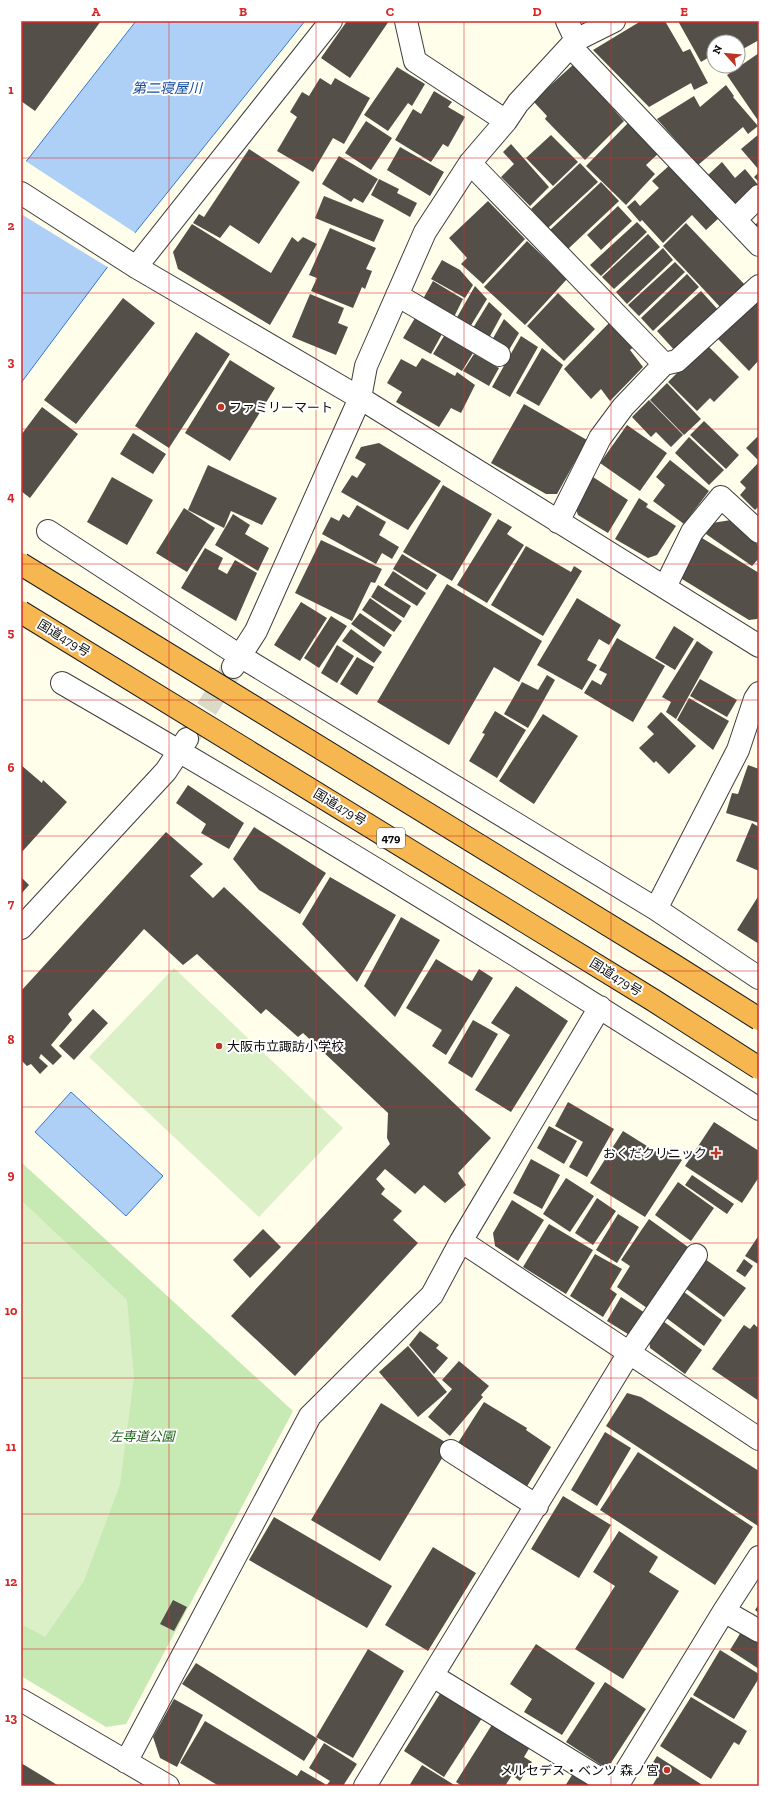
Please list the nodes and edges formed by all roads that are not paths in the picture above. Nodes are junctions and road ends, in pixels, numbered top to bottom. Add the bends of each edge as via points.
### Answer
1 (331, 21) edge
2 (406, 21) edge
3 (614, 21) edge
4 (571, 36) edge
5 (506, 121) junction
6 (470, 163) junction
7 (21, 193) edge
8 (759, 196) edge
9 (736, 219) junction
10 (759, 245) edge
11 (131, 263) junction
12 (759, 286) edge
13 (397, 295) junction
14 (499, 355) dead end
15 (664, 364) junction
16 (360, 398) junction
17 (558, 522) junction
18 (48, 531) dead end
19 (759, 532) edge
20 (21, 564) edge
21 (666, 587) junction
22 (21, 612) edge
23 (759, 646) edge
24 (237, 661) junction
25 (62, 683) dead end
26 (759, 693) edge
27 (184, 745) junction
28 (656, 909) junction
29 (21, 928) edge
30 (759, 978) edge
31 (600, 1007) junction
32 (759, 1019) edge
33 (759, 1068) edge
34 (759, 1109) edge
35 (461, 1241) junction
36 (696, 1255) dead end
37 (629, 1353) junction
38 (759, 1439) edge
39 (451, 1451) dead end
40 (537, 1506) junction
41 (759, 1557) edge
42 (724, 1611) junction
43 (759, 1631) edge
44 (433, 1676) junction
45 (21, 1700) edge
46 (126, 1762) junction
47 (168, 1786) edge
48 (365, 1786) edge
49 (612, 1786) edge
50 (617, 1786) edge

1 - 11 street
2 - 5 street via 415,60
3 - 4 street
4 - 5 street
4 - 9 street
5 - 6 street
6 - 13 street via 424,232
6 - 15 street
7 - 11 street
8 - 9 street
9 - 10 street
11 - 16 street
12 - 15 street via 677,361
13 - 14 street
13 - 16 street via 366,366
15 - 17 street via 623,407 600,438
16 - 17 street
16 - 24 street via 256,630
17 - 21 street
18 - 24 street
19 - 21 street via 721,496 692,532
20 - 32 highway, bridge
21 - 23 street
22 - 33 highway, 国道479号 / 479, bridge
24 - 28 street
25 - 27 street
26 - 28 street via 738,750
27 - 29 street via 166,771
27 - 31 street
28 - 30 street
31 - 34 street
31 - 35 street
35 - 37 street
35 - 46 street via 432,1296 310,1416
36 - 37 street
37 - 38 street
37 - 40 street
39 - 40 street
40 - 44 street
41 - 42 street
42 - 43 street
42 - 50 street
44 - 48 street
44 - 49 street
45 - 46 street
46 - 47 street

